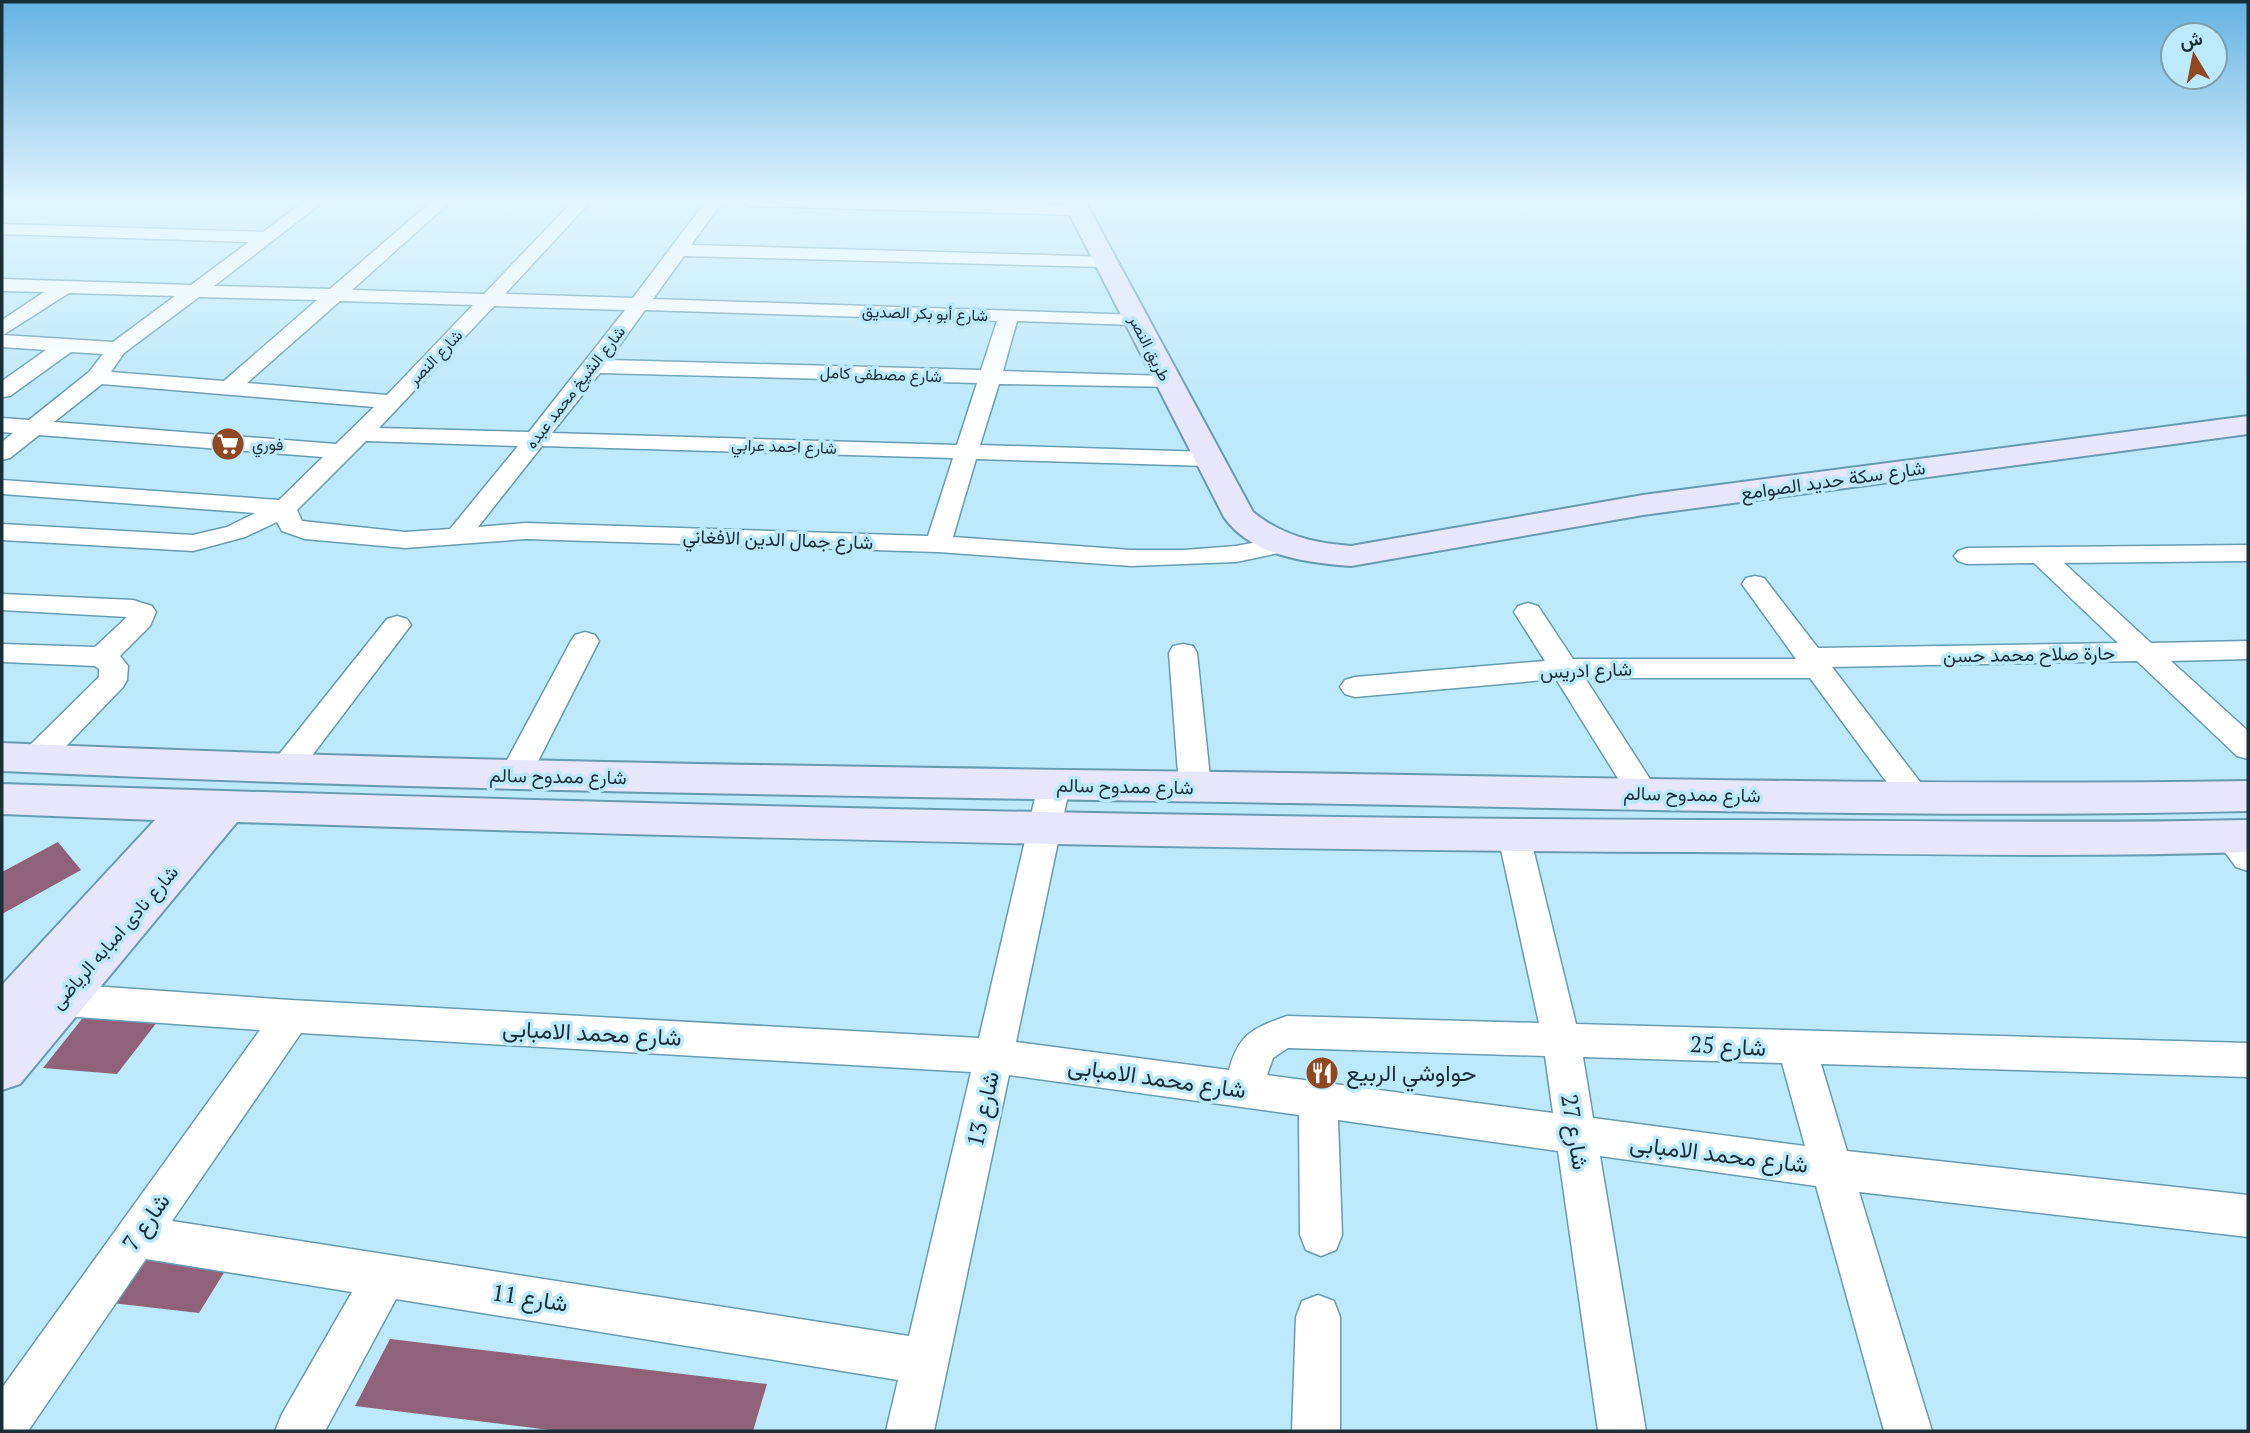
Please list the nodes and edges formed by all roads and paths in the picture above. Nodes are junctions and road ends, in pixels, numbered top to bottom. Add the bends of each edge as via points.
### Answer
1 (223, 268) edge
2 (366, 268) edge
3 (519, 268) edge
4 (665, 268) edge
5 (1109, 268) edge
6 (2, 285) edge
7 (65, 287) junction
8 (193, 290) junction
9 (335, 295) junction
10 (489, 300) junction
11 (638, 304) junction
12 (1009, 316) junction
13 (1135, 319) junction
14 (2, 329) edge
15 (2, 341) edge
16 (66, 346) junction
17 (117, 349) junction
18 (594, 366) junction
19 (97, 377) junction
20 (990, 377) junction
21 (1168, 382) junction
22 (229, 388) junction
23 (2, 391) edge
24 (392, 402) junction
25 (2, 425) edge
26 (2248, 425) edge
27 (35, 428) junction
28 (361, 433) junction
29 (535, 439) junction
30 (343, 452) junction
31 (967, 452) junction
32 (2, 453) edge
33 (1208, 459) junction
34 (2, 487) edge
35 (285, 508) junction
36 (2, 531) edge
37 (457, 537) junction
38 (938, 544) junction
39 (1284, 545) junction
40 (1420, 546) junction
41 (2248, 553) edge
42 (2040, 555) junction
43 (1967, 556) dead end
44 (1755, 584) dead end
45 (2, 601) edge
46 (1528, 612) dead end
47 (397, 625) dead end
48 (585, 641) dead end
49 (2248, 650) edge
50 (2143, 652) junction
51 (2, 653) edge
52 (1183, 653) dead end
53 (102, 657) junction
54 (1814, 663) junction
55 (1564, 669) junction
56 (1355, 687) dead end
57 (2248, 748) edge
58 (18, 758) edge
59 (284, 770) junction
60 (515, 775) junction
61 (573, 776) junction
62 (1054, 785) junction
63 (1195, 787) junction
64 (1643, 793) junction
65 (2248, 796) edge
66 (2, 799) edge
67 (1916, 799) junction
68 (209, 806) junction
69 (552, 818) junction
70 (1046, 830) junction
71 (1514, 836) junction
72 (2242, 843) edge
73 (28, 1005) edge
74 (291, 1016) junction
75 (1561, 1038) junction
76 (1797, 1049) junction
77 (995, 1056) junction
78 (2248, 1060) edge
79 (2, 1068) edge
80 (1245, 1090) junction
81 (1318, 1099) junction
82 (1576, 1136) junction
83 (1833, 1169) junction
84 (2248, 1216) edge
85 (136, 1236) junction
86 (1321, 1236) dead end
87 (385, 1276) junction
88 (1318, 1317) dead end
89 (925, 1361) junction
90 (2, 1427) edge
91 (299, 1431) edge
92 (910, 1431) edge
93 (1316, 1431) edge
94 (1622, 1431) edge
95 (1908, 1431) edge

1 - 8 street
2 - 9 street
3 - 10 street, شارع النصر
4 - 11 street, شارع الشيخ محمد عبده
5 - 13 main road, طريق النصر
6 - 7 street, شارع أبو بكر الصديق
7 - 8 street, شارع أبو بكر الصديق
7 - 14 street
8 - 9 street, شارع أبو بكر الصديق
8 - 17 street
9 - 10 street, شارع أبو بكر الصديق
9 - 22 street
10 - 11 street, شارع أبو بكر الصديق
10 - 24 street, شارع النصر
11 - 12 street, شارع أبو بكر الصديق
11 - 18 street, شارع الشيخ محمد عبده
12 - 13 street, شارع أبو بكر الصديق
12 - 20 street
13 - 21 main road, طريق النصر
15 - 16 street
16 - 17 street
16 - 23 street
17 - 19 street
18 - 20 street, شارع مصطفى كامل
18 - 29 street, شارع الشيخ محمد عبده
19 - 22 street
19 - 27 street
20 - 21 street, شارع مصطفى كامل
20 - 31 street
21 - 33 main road, طريق النصر
22 - 24 street
24 - 28 street, شارع النصر
25 - 27 street
26 - 40 main road, شارع سكة حديد الصوامع via 1643,505
27 - 30 street
27 - 32 street
28 - 29 street, شارع احمد عرابي
28 - 30 street, شارع النصر
29 - 31 street, شارع احمد عرابي
29 - 37 street, شارع الشيخ محمد عبده
30 - 35 street, شارع النصر
31 - 33 street, شارع احمد عرابي
31 - 38 street
33 - 39 main road, شارع سكة حديد الصوامع via 1240,517
33 - 40 main road, شارع سكة حديد الصوامع via 1273,517 1307,529
34 - 35 street
35 - 36 street, شارع النصر via 236,531 193,543
35 - 37 street, شارع جمال الدين الافغاني via 291,526 304,531 405,540
37 - 38 street, شارع جمال الدين الافغاني via 526,531
38 - 39 street, شارع جمال الدين الافغاني via 1158,558 1236,554
39 - 40 main road, شارع سكة حديد الصوامع via 1351,556
41 - 42 street
42 - 43 street
42 - 50 street
44 - 54 street
45 - 53 street via 142,612
46 - 55 street
47 - 59 street
48 - 60 street
49 - 50 street, حارة صلاح محمد حسن
50 - 54 street, حارة صلاح محمد حسن
50 - 57 street
51 - 53 street
52 - 63 street
53 - 58 street via 114,666 113,680
54 - 55 street, شارع ادريس
54 - 67 street
55 - 56 street, شارع ادريس
55 - 64 street
58 - 59 main road, شارع ممدوح سالم
59 - 60 main road, شارع ممدوح سالم
60 - 61 main road, شارع ممدوح سالم
61 - 62 main road, شارع ممدوح سالم
61 - 69 main road
62 - 63 main road, شارع ممدوح سالم
62 - 70 street, شارع 13
63 - 64 main road, شارع ممدوح سالم
64 - 67 main road, شارع ممدوح سالم
65 - 67 main road, شارع ممدوح سالم
66 - 68 main road
68 - 69 main road
68 - 73 main road, شارع نادى امبابه الرياضى
69 - 70 main road
70 - 71 main road
70 - 77 street, شارع 13
71 - 72 main road
71 - 75 street, شارع 27
73 - 74 street, شارع محمد الامبابى
73 - 79 main road, شارع نادى امبابه الرياضى
74 - 77 street, شارع محمد الامبابى
74 - 85 street, شارع 7
75 - 76 street, شارع 25
75 - 80 street, شارع 25 via 1287,1032 1265,1039 1251,1054
75 - 82 street, شارع 27
76 - 78 street, شارع 25
76 - 83 street
77 - 80 street, شارع محمد الامبابى
77 - 89 street, شارع 13
80 - 81 street, شارع محمد الامبابى
81 - 82 street, شارع محمد الامبابى
81 - 86 street
82 - 83 street, شارع محمد الامبابى
82 - 94 street, شارع 27
83 - 84 street, شارع محمد الامبابى
83 - 95 street
85 - 87 street, شارع 11
85 - 90 street, شارع 7
87 - 89 street, شارع 11
87 - 91 street
88 - 93 street
89 - 92 street, شارع 13

